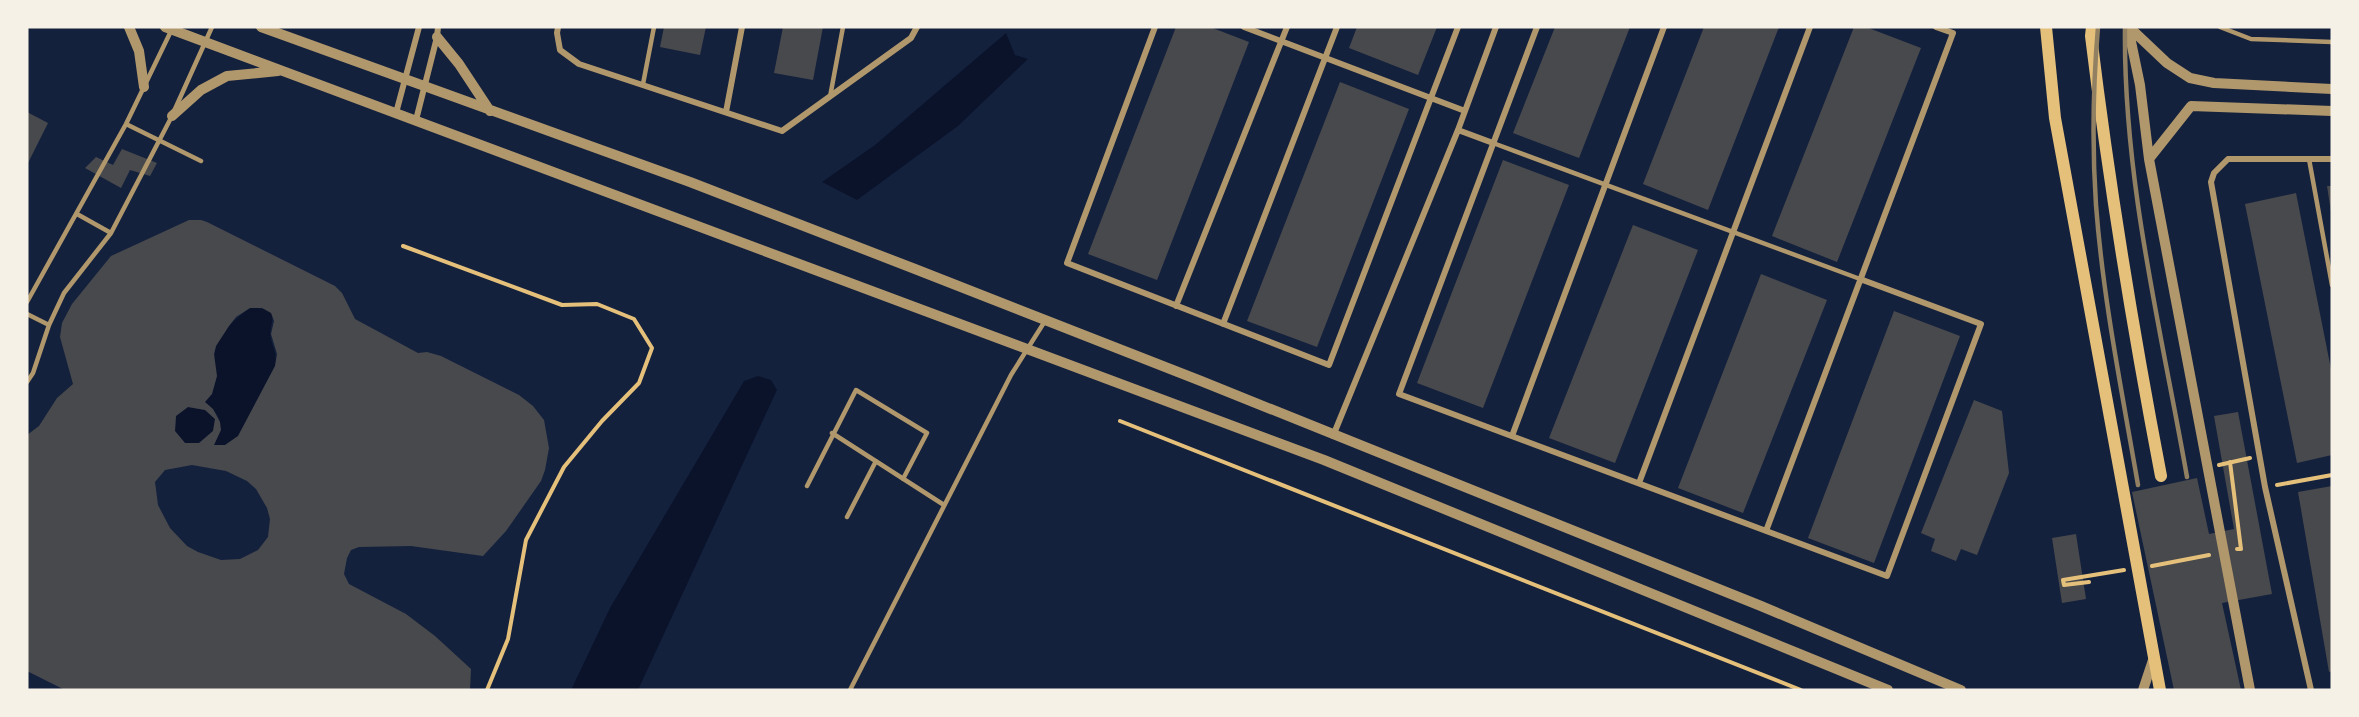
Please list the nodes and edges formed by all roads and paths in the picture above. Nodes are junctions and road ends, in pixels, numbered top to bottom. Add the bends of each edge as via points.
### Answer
1 (129, 27) edge
2 (212, 27) edge
3 (261, 27) edge
4 (419, 27) edge
5 (654, 27) edge
6 (742, 27) edge
7 (843, 27) edge
8 (917, 27) edge
9 (1155, 27) edge
10 (1244, 27) edge
11 (1287, 27) edge
12 (1337, 27) edge
13 (1458, 27) edge
14 (1496, 27) edge
15 (1537, 27) edge
16 (1664, 27) edge
17 (1810, 27) edge
18 (1936, 27) edge
19 (2046, 27) edge
20 (2092, 27) edge
21 (2129, 27) edge
22 (2220, 27) edge
23 (170, 28) edge
24 (557, 30) edge
25 (438, 32) edge
26 (1281, 41) junction
27 (206, 42) junction
28 (2332, 42) edge
29 (1325, 57) junction
30 (282, 71) junction
31 (405, 80) junction
32 (643, 84) junction
33 (144, 87) junction
34 (425, 87) junction
35 (2332, 89) edge
36 (830, 97) junction
37 (1431, 98) junction
38 (490, 111) junction
39 (1465, 111) junction
40 (2332, 111) edge
41 (726, 112) junction
42 (396, 113) junction
43 (172, 116) junction
44 (416, 120) junction
45 (126, 124) junction
46 (1458, 130) junction
47 (159, 140) junction
48 (1493, 143) junction
49 (2149, 159) junction
50 (2309, 159) junction
51 (2332, 159) edge
52 (201, 161) dead end
53 (1605, 184) junction
54 (77, 214) junction
55 (1733, 232) junction
56 (111, 233) junction
57 (403, 246) dead end
58 (2330, 260) edge
59 (1860, 279) junction
60 (2332, 285) edge
61 (27, 302) edge
62 (1176, 306) junction
63 (27, 314) edge
64 (1045, 321) junction
65 (1223, 324) junction
66 (49, 325) junction
67 (1029, 348) junction
68 (27, 382) edge
69 (1120, 421) dead end
70 (832, 433) junction
71 (1333, 436) junction
72 (1512, 436) junction
73 (2259, 457) junction
74 (876, 461) junction
75 (2230, 462) junction
76 (2207, 466) junction
77 (2332, 475) edge
78 (2161, 476) dead end
79 (903, 478) junction
80 (1639, 483) junction
81 (807, 486) dead end
82 (2265, 487) junction
83 (944, 505) junction
84 (847, 517) dead end
85 (1766, 531) junction
86 (2229, 551) dead end
87 (2218, 553) dead end
88 (2148, 567) dead end
89 (2127, 570) dead end
90 (2089, 582) dead end
91 (2154, 657) junction
92 (487, 690) edge
93 (850, 690) edge
94 (1801, 690) edge
95 (1888, 690) edge
96 (1962, 690) edge
97 (2143, 690) edge
98 (2160, 690) edge
99 (2250, 690) edge
100 (2311, 690) edge

1 - 33 street via 139,51
2 - 27 lane
3 - 31 street
4 - 31 street
5 - 32 lane
6 - 41 street
7 - 36 lane
8 - 36 street via 911,38
9 - 62 street via 1067,263
10 - 26 street
11 - 26 street
12 - 29 street
13 - 37 street
14 - 39 street
15 - 48 street
16 - 53 street
17 - 55 street
18 - 59 street via 1953,33
19 - 91 main road via 2055,118
20 - 78 main road via 2105,148
21 - 35 street via 2167,63 2190,78 2214,83
21 - 49 street
22 - 28 lane via 2251,39
23 - 27 street
23 - 33 lane
24 - 32 street via 560,50 579,64
25 - 34 street
25 - 38 street
26 - 29 street
26 - 62 street
27 - 30 street
27 - 43 lane
29 - 37 street
29 - 65 street
30 - 42 street
30 - 43 street via 227,76 201,90
31 - 34 street
31 - 42 street
32 - 41 street
33 - 45 lane
34 - 38 street
34 - 44 street
36 - 41 street via 782,131
37 - 39 street
37 - 65 street via 1329,365
38 - 64 street via 690,182
39 - 46 street
40 - 49 street via 2192,106
42 - 44 street
43 - 47 lane
44 - 67 street
45 - 47 lane
45 - 54 lane
46 - 48 street
46 - 71 street
47 - 52 lane
47 - 56 lane
48 - 53 lane
48 - 72 street via 1399,394
49 - 76 street
50 - 51 street
50 - 58 lane
50 - 73 street via 2228,159 2211,182
53 - 55 lane
53 - 72 street
54 - 56 lane
54 - 61 lane
55 - 59 lane
55 - 80 street
56 - 66 lane via 64,293
57 - 92 path via 562,305 597,304 634,319 652,348 639,383 564,467 526,540 508,639
58 - 60 lane
59 - 85 street
59 - 85 street via 1981,324 1887,576
62 - 65 street
63 - 66 lane
64 - 67 lane
64 - 71 street
66 - 68 lane
67 - 83 lane
67 - 95 street via 1324,460
69 - 94 path
70 - 74 lane
70 - 79 lane via 856,390 927,433
70 - 81 lane
71 - 96 street
72 - 80 street
73 - 75 path
73 - 82 street
74 - 79 lane
74 - 84 lane
75 - 76 path
75 - 86 path via 2241,549
76 - 99 street
77 - 82 path
79 - 83 lane
80 - 85 street
82 - 100 street
83 - 93 lane
87 - 88 path
89 - 90 path via 2063,579 2064,585
91 - 97 street
91 - 98 main road

